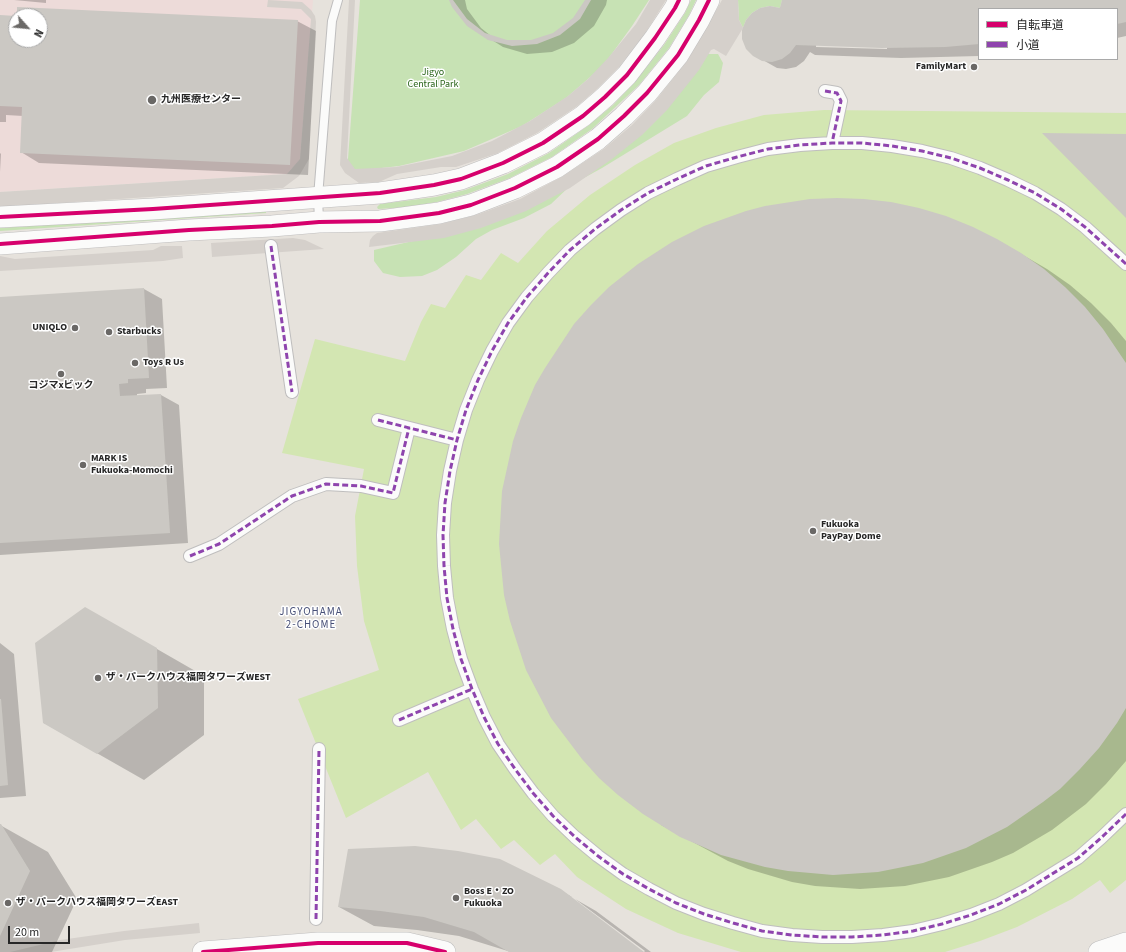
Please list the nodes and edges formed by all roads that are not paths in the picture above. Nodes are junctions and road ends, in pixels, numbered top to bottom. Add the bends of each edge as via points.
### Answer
1 (338, 0) edge
2 (679, 0) edge
3 (709, 0) edge
4 (825, 91) dead end
5 (832, 143) junction
6 (318, 197) junction
7 (0, 217) edge
8 (319, 222) junction
9 (0, 244) edge
10 (271, 246) dead end
11 (1126, 264) edge
12 (292, 392) dead end
13 (378, 420) dead end
14 (409, 428) junction
15 (456, 440) junction
16 (190, 556) dead end
17 (472, 689) junction
18 (399, 720) dead end
19 (319, 749) dead end
20 (1126, 814) edge
21 (316, 920) dead end
22 (1126, 943) edge
23 (203, 952) edge
24 (445, 952) edge
25 (1099, 952) edge

1 - 6 lane via 332,21
2 - 6 street via 655,38 627,74 583,116 543,143 503,163 434,186
3 - 8 street via 678,55 647,93 598,139 557,167 515,188 471,205 439,213 380,221
4 - 5 street via 837,94 840,101
5 - 11 street via 885,145 922,151 951,158 994,174 1035,193 1061,209 1108,246
5 - 15 street via 768,149 706,166 648,193 595,229 548,273 508,323 478,380
6 - 7 street
6 - 8 lane
8 - 9 street
10 - 12 street
13 - 14 street
14 - 15 street
14 - 16 street via 394,493 360,486 326,484 292,496 219,544
15 - 17 street via 445,503 444,566 453,629
17 - 18 street
17 - 20 street via 498,744 524,781 553,816 575,837 623,874 676,903 762,931 822,937 875,936 920,929 971,915 1013,897 1053,875 1078,858
19 - 21 street
22 - 25 street
23 - 24 street via 318,942 407,943

